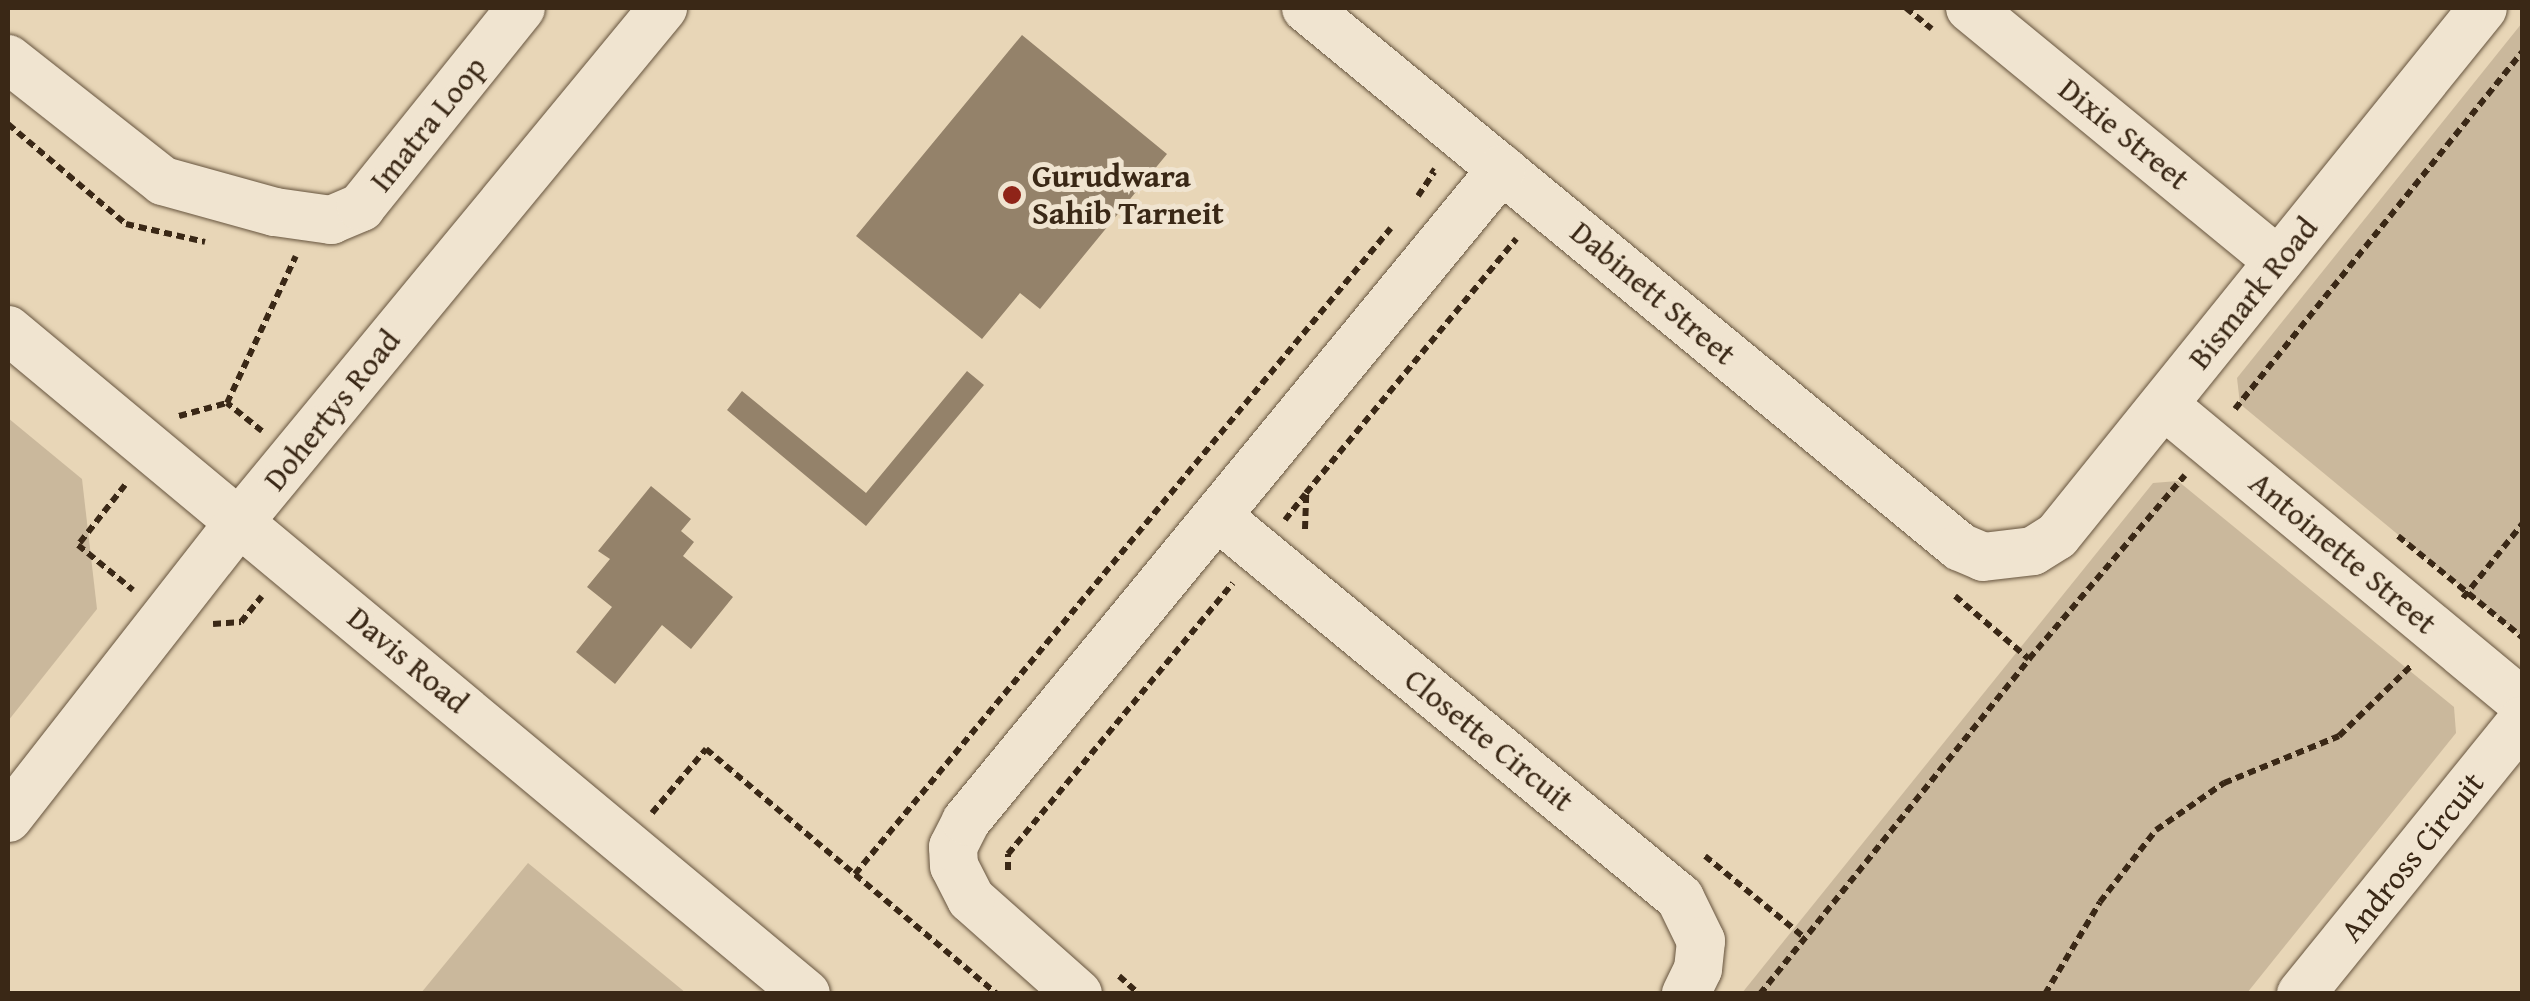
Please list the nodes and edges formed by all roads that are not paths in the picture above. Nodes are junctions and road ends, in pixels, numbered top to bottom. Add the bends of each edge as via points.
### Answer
1 (521, 8) edge
2 (662, 8) edge
3 (1306, 8) edge
4 (2483, 8) edge
5 (1953, 20) edge
6 (8, 59) edge
7 (1502, 169) junction
8 (2278, 261) junction
9 (8, 330) edge
10 (2164, 405) junction
11 (1217, 516) junction
12 (241, 521) junction
13 (2004, 557) joint
14 (2522, 702) edge
15 (2522, 721) edge
16 (8, 818) edge
17 (1094, 981) edge
18 (806, 994) edge
19 (1686, 994) edge
20 (2300, 994) edge

1 - 6 street, Imatra Loop via 361,207 332,220 275,212 163,180
2 - 12 street, Dohertys Road
3 - 7 street, Dabinett Street
4 - 8 street, Bismark Road
5 - 8 street, Dixie Street
7 - 11 street
7 - 13 street, Dabinett Street via 1960,547
8 - 10 street, Bismark Road
9 - 12 street, Davis Road
10 - 13 street, Bismark Road via 2058,536
10 - 14 street, Antoinette Street
11 - 17 street via 966,821 953,847 954,866 978,909
11 - 19 street, Closette Circuit via 1680,898 1701,941
12 - 16 street, Dohertys Road
12 - 18 street, Davis Road
15 - 20 street, Andross Circuit

